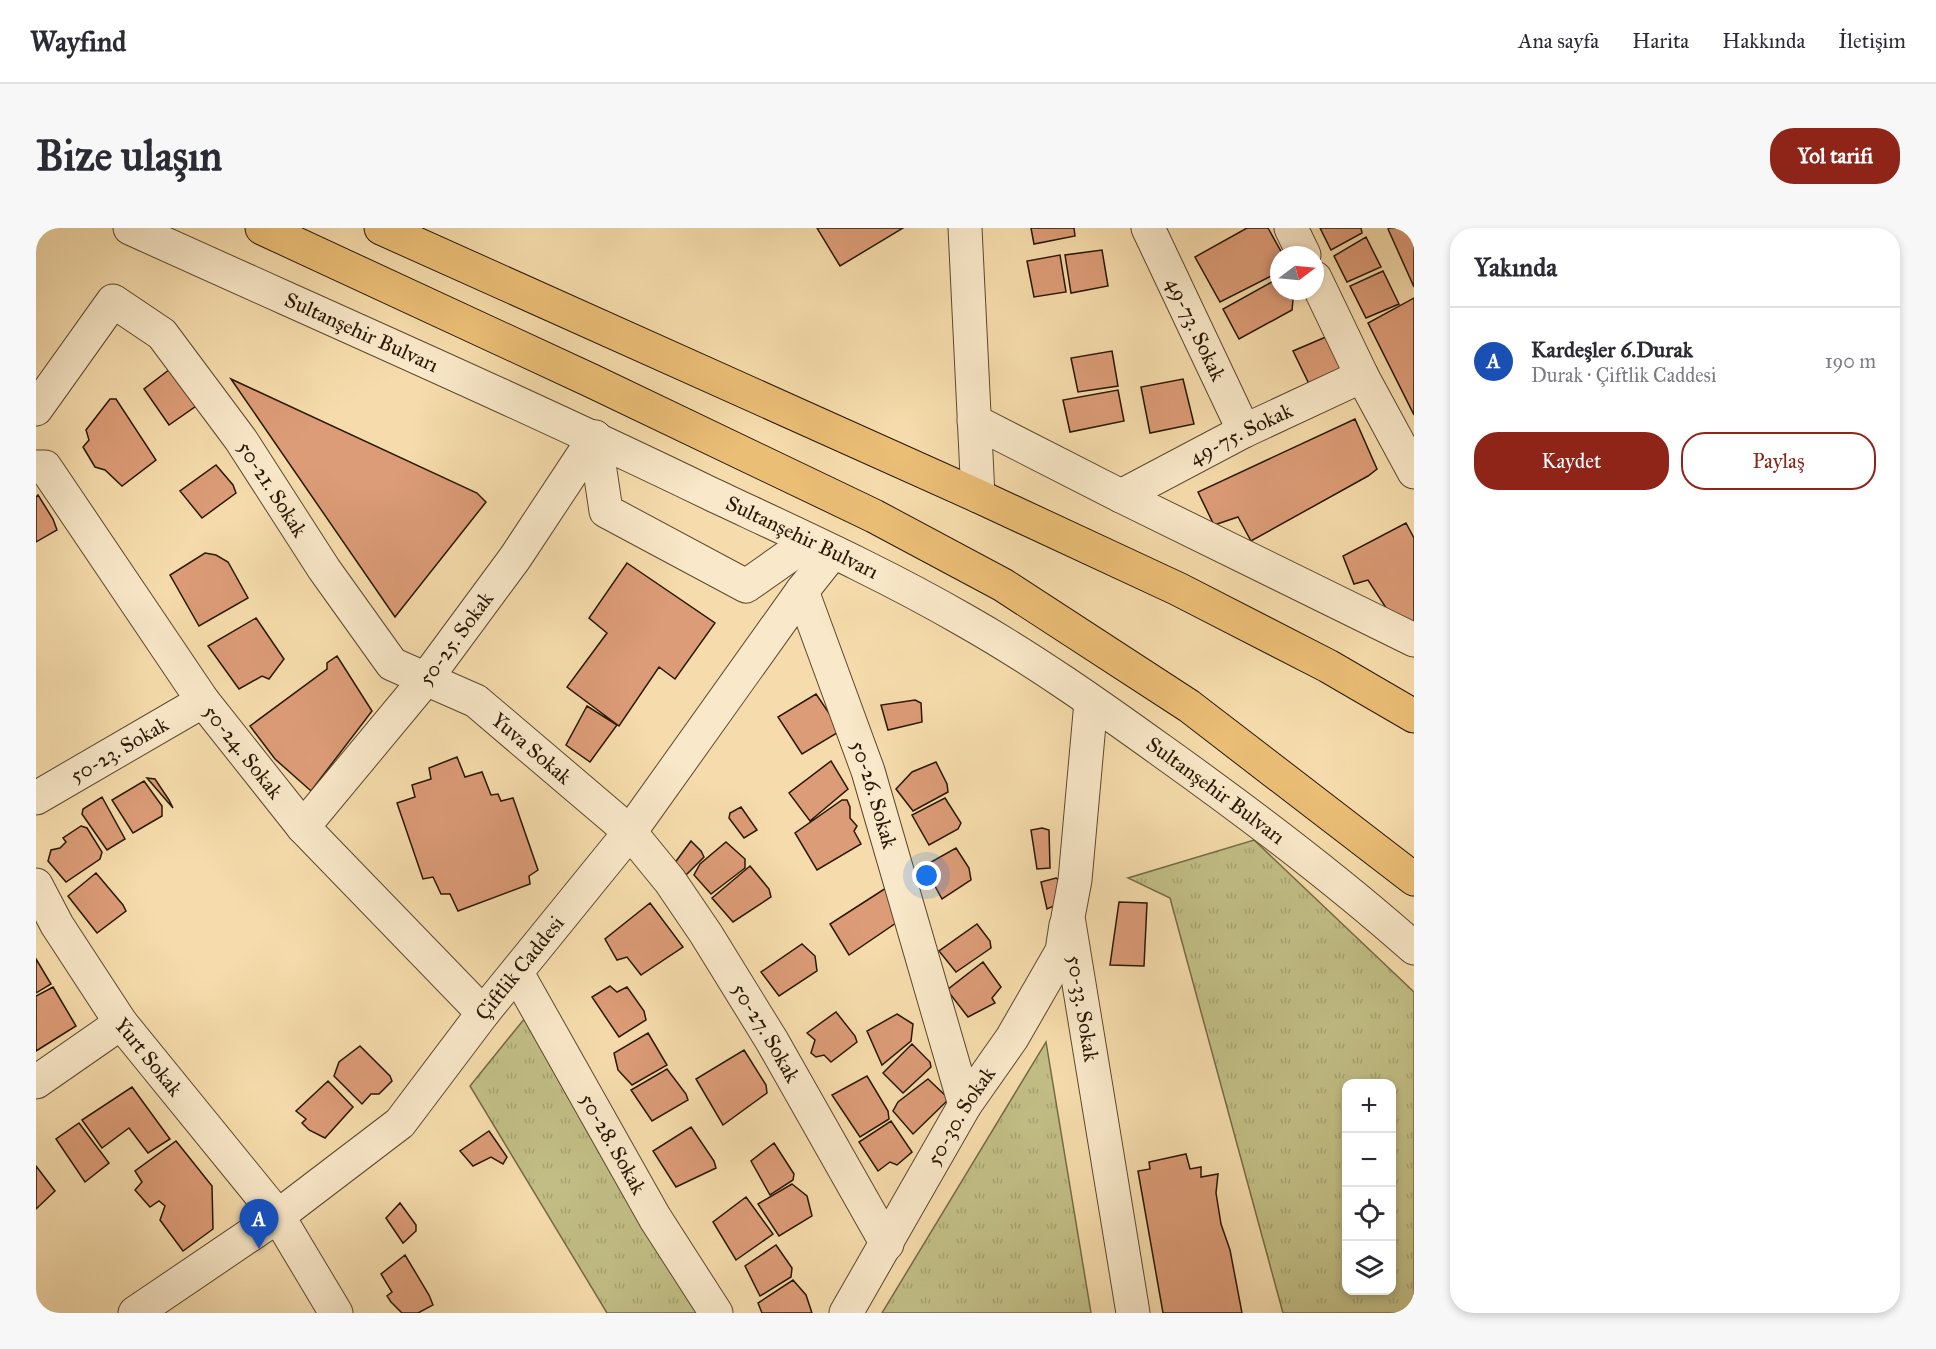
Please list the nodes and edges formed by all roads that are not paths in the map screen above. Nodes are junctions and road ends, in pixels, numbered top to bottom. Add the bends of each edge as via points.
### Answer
1 (130, 228) edge
2 (262, 228) edge
3 (381, 228) edge
4 (965, 228) edge
5 (1148, 228) edge
6 (1291, 228) edge
7 (1300, 246) edge
8 (1324, 297) edge
9 (1362, 376) junction
10 (36, 409) edge
11 (974, 421) junction
12 (1244, 431) junction
13 (595, 437) junction
14 (36, 467) edge
15 (1414, 472) edge
16 (978, 496) junction
17 (1121, 496) junction
18 (821, 547) junction
19 (802, 591) junction
20 (1414, 640) edge
21 (425, 680) junction
22 (203, 701) junction
23 (1091, 702) junction
24 (1414, 716) edge
25 (36, 798) edge
26 (303, 826) junction
27 (630, 832) junction
28 (1414, 879) edge
29 (36, 885) edge
30 (1068, 917) junction
31 (1414, 948) edge
32 (517, 973) junction
33 (483, 1013) junction
34 (121, 1023) junction
35 (36, 1082) edge
36 (964, 1105) junction
37 (278, 1216) junction
38 (887, 1244) junction
39 (147, 1310) edge
40 (336, 1313) edge
41 (716, 1313) edge
42 (846, 1313) edge
43 (1133, 1313) edge

1 - 13 street, Sultanşehir Bulvarı
2 - 28 highway via 874,516 1003,585 1189,706
3 - 16 highway
4 - 11 street
5 - 12 street, 49-73. Sokak
6 - 7 street
8 - 9 street
9 - 12 street, 49-75. Sokak
9 - 15 street
10 - 21 street, 50-21. Sokak via 113,301 162,334 241,440 385,656 392,664
11 - 16 street
11 - 17 street
12 - 17 street, 49-75. Sokak
13 - 18 street, Sultanşehir Bulvarı
13 - 18 street via 606,512 746,586
13 - 21 street, 50-25. Sokak
14 - 22 street, 50-24. Sokak via 45,467
16 - 24 highway via 1178,589 1328,666
17 - 20 street
18 - 19 street, Çiftlik Caddesi
18 - 23 street, Sultanşehir Bulvarı via 962,619
19 - 27 street, Çiftlik Caddesi
19 - 36 street, 50-26. Sokak via 868,771
21 - 26 street, 50-25. Sokak
21 - 27 street, Yuva Sokak via 476,701
22 - 25 street, 50-23. Sokak
22 - 26 street, 50-24. Sokak
23 - 30 street, 50-33. Sokak via 1075,880
23 - 31 street, Sultanşehir Bulvarı via 1305,857
26 - 33 street, 50-24. Sokak
27 - 32 street, Çiftlik Caddesi
27 - 38 street, 50-27. Sokak via 706,934 772,1041
29 - 34 street, Yurt Sokak via 57,925
30 - 36 street, 50-30. Sokak via 1062,951 1012,1038
30 - 43 street, 50-33. Sokak
32 - 33 street, Çiftlik Caddesi
32 - 41 street, 50-28. Sokak via 655,1218
33 - 37 street, Çiftlik Caddesi via 400,1123
34 - 35 street
34 - 37 street, Yurt Sokak
36 - 38 street, 50-30. Sokak
37 - 39 street, Çiftlik Caddesi
37 - 40 street, Yurt Sokak
38 - 42 street, 50-30. Sokak

